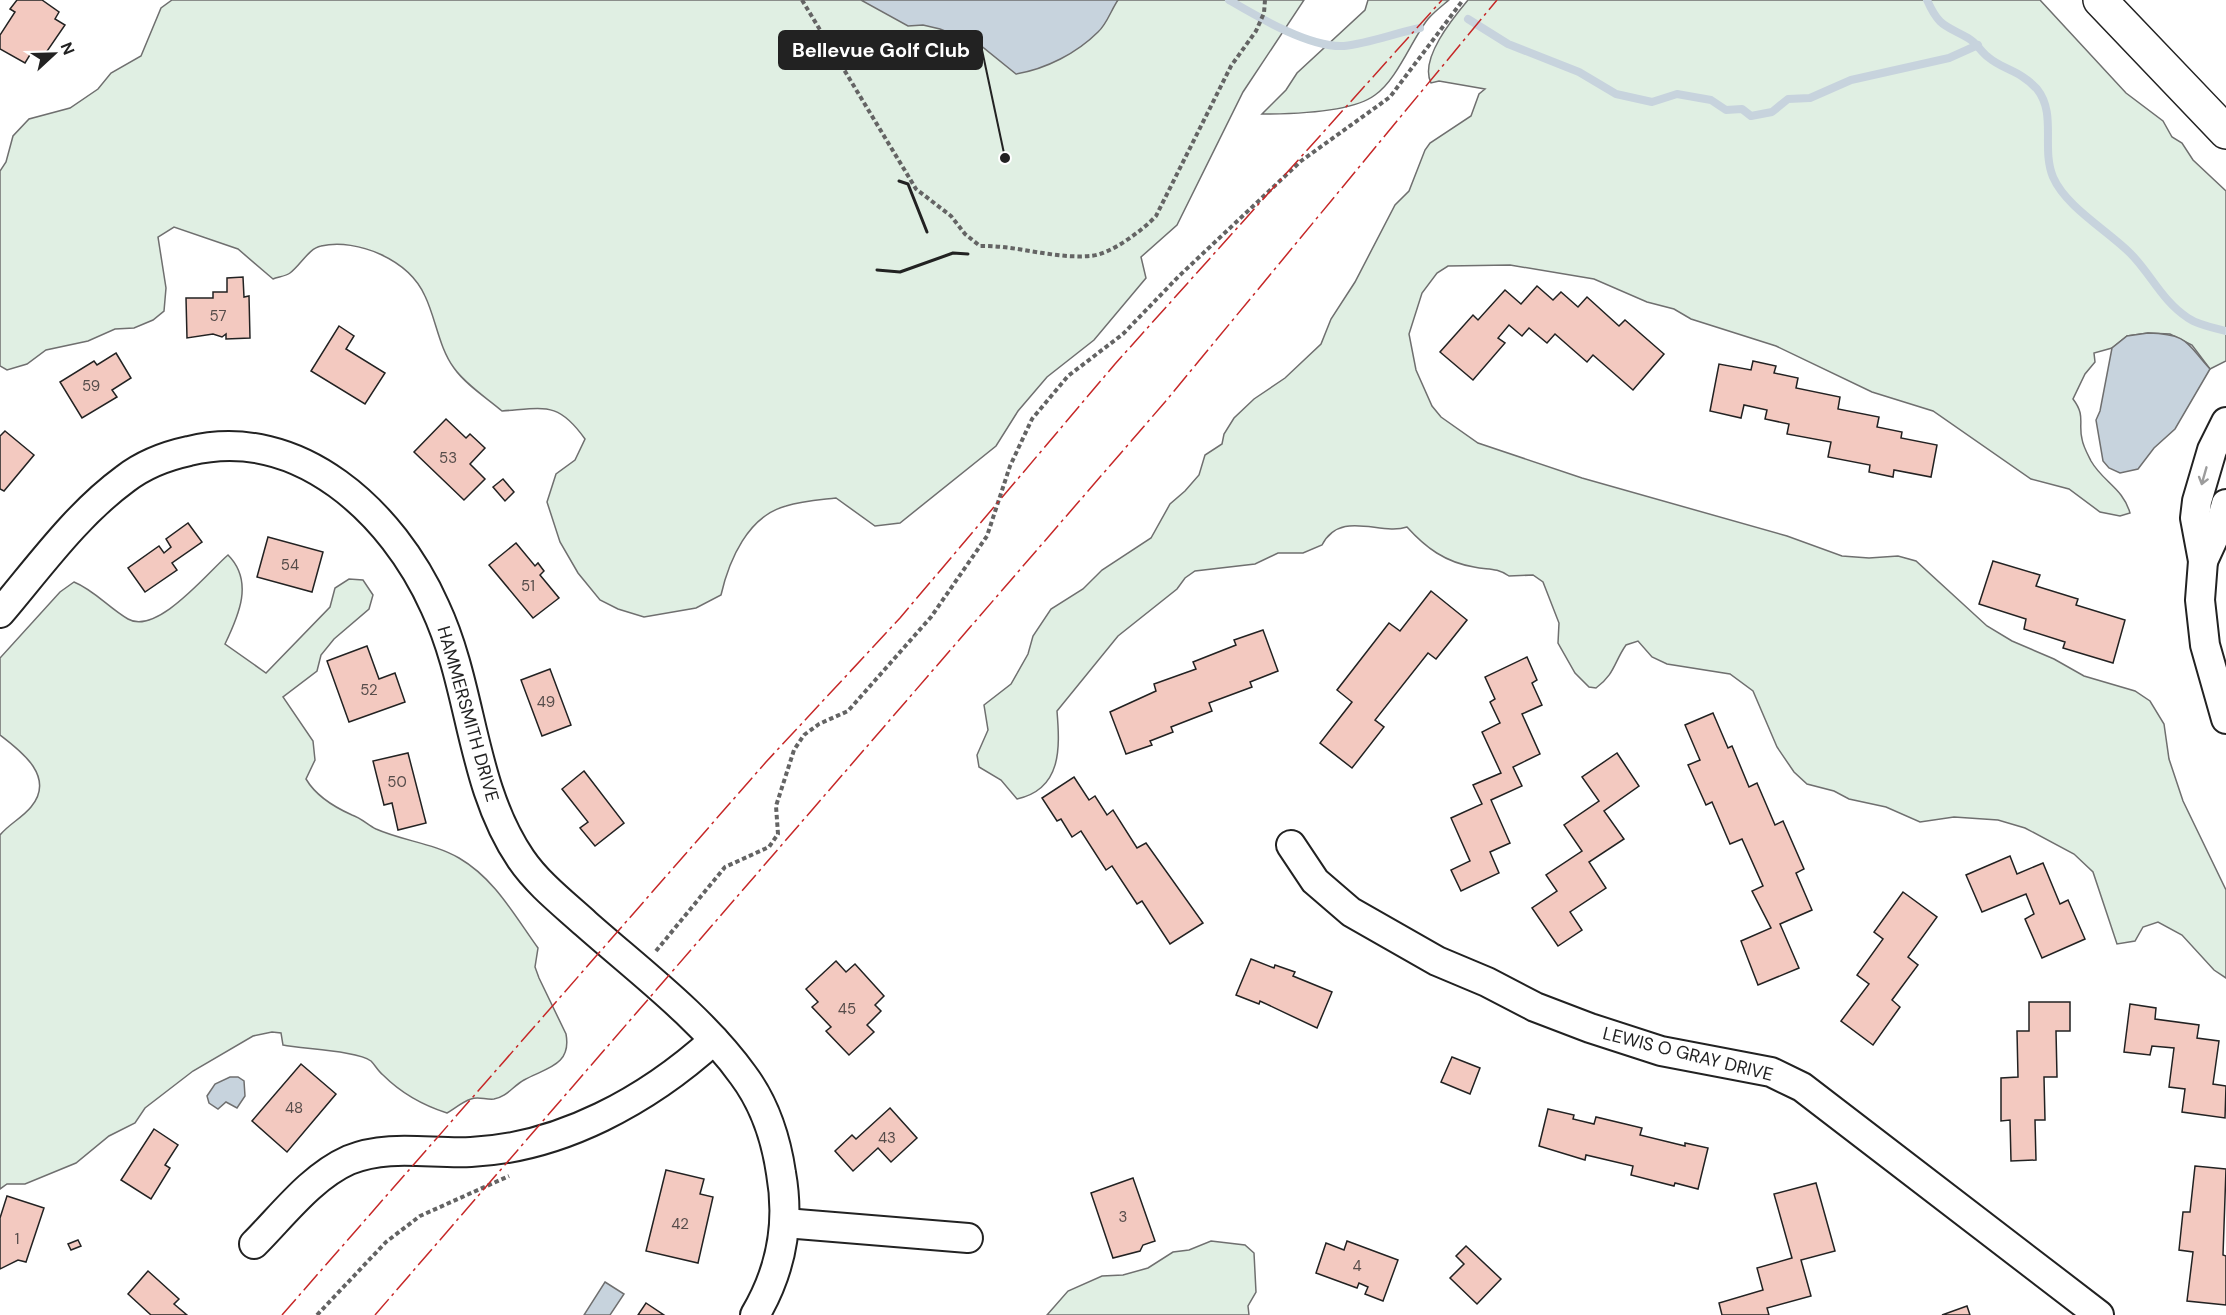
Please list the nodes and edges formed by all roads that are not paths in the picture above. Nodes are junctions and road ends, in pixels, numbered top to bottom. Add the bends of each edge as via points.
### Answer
1 (2100, 0) edge
2 (2226, 132) edge
3 (2226, 422) edge
4 (2226, 504) edge
5 (2203, 561) junction
6 (0, 613) edge
7 (2226, 719) edge
8 (1291, 845) dead end
9 (714, 1040) junction
10 (785, 1223) junction
11 (968, 1238) dead end
12 (254, 1244) dead end
13 (755, 1315) edge
14 (2099, 1315) edge

1 - 2 main road
3 -> 5 street via 2212,450 2197,501 2195,518
4 - 5 street
5 - 7 street via 2200,600 2205,645
6 - 9 street, HAMMERSMITH DRIVE via 87,511 127,477 151,464 205,447 246,446 276,451 318,469 375,518 409,561 435,607 458,670 487,789 521,858 559,900
8 - 14 street, LEWIS O GRAY DRIVE via 1315,882 1351,912 1437,961 1590,1028 1661,1051 1770,1072 1803,1086
9 - 10 street, HAMMERSMITH DRIVE via 744,1076 766,1117 780,1163
9 - 12 street via 684,1066 620,1108 516,1147 441,1153 393,1150 350,1160 302,1194
10 - 11 street
10 - 13 street, HAMMERSMITH DRIVE via 773,1279

